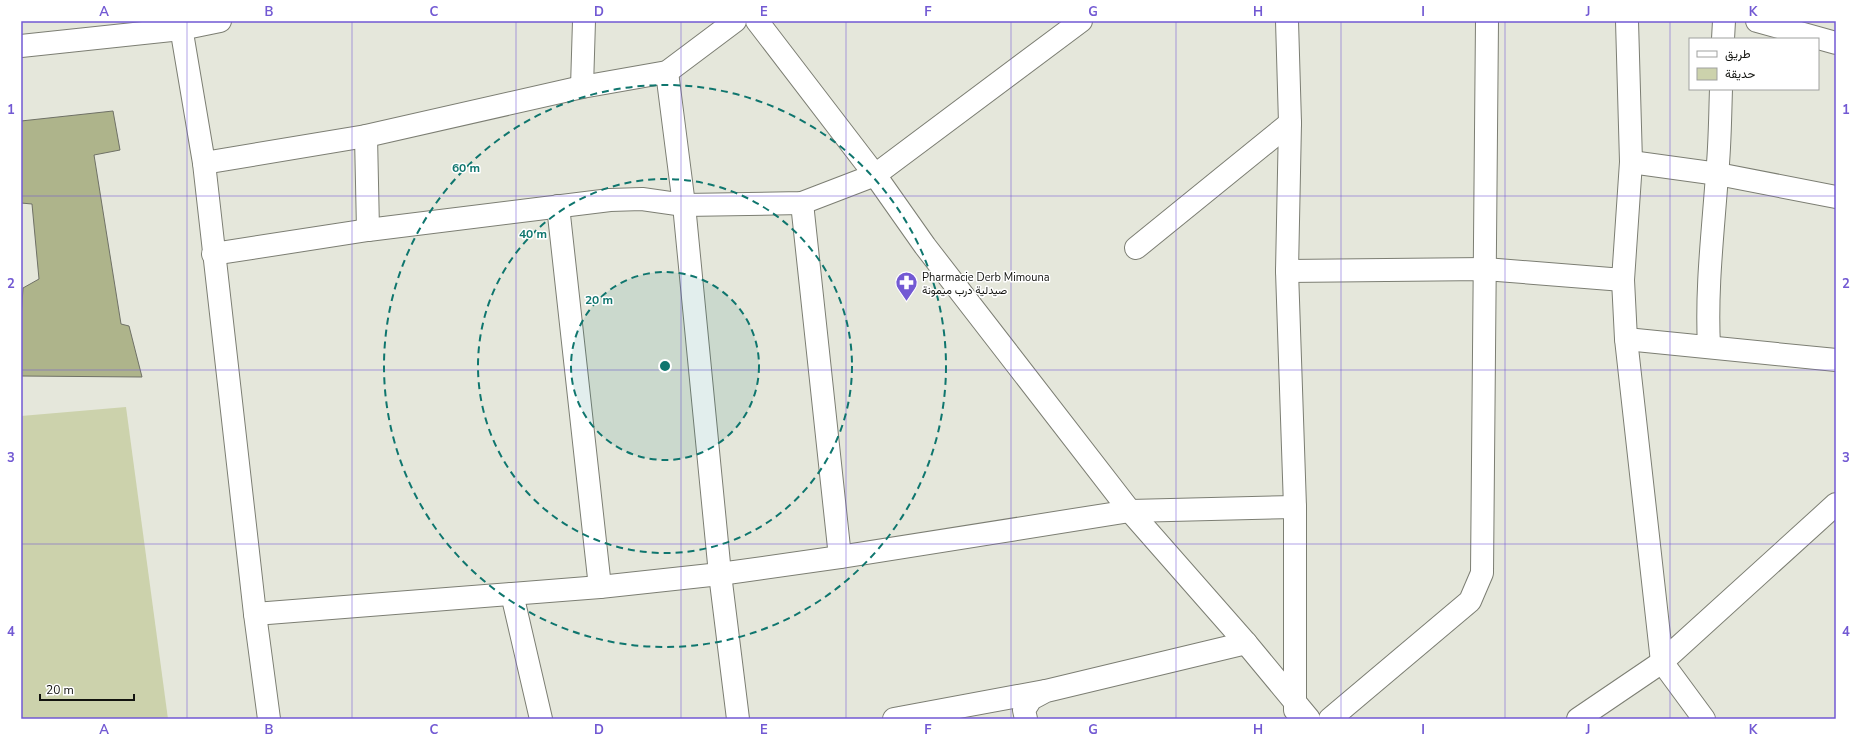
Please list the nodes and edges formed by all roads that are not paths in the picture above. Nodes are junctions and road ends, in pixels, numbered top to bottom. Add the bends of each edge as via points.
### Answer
1 (220, 21) edge
2 (584, 21) edge
3 (735, 21) edge
4 (757, 21) edge
5 (1081, 21) edge
6 (1287, 21) edge
7 (1487, 21) edge
8 (1627, 21) edge
9 (1724, 21) edge
10 (1757, 21) edge
11 (180, 25) edge
12 (1723, 38) edge
13 (1818, 38) edge
14 (1819, 38) edge
15 (1836, 43) edge
16 (21, 46) edge
17 (666, 72) junction
18 (582, 87) junction
19 (1721, 90) edge
20 (1290, 123) junction
21 (366, 136) junction
22 (1631, 162) junction
23 (204, 163) junction
24 (1718, 174) junction
25 (875, 175) junction
26 (1836, 197) edge
27 (802, 203) junction
28 (684, 205) junction
29 (558, 206) junction
30 (368, 230) junction
31 (1136, 248) dead end
32 (213, 254) junction
33 (1485, 269) junction
34 (1287, 272) junction
35 (1623, 280) junction
36 (1626, 339) junction
37 (1709, 346) junction
38 (1836, 360) edge
39 (1836, 504) edge
40 (1294, 507) junction
41 (1130, 511) junction
42 (840, 557) junction
43 (720, 574) junction
44 (600, 587) junction
45 (512, 594) junction
46 (255, 614) junction
47 (1246, 643) junction
48 (1662, 662) junction
49 (1046, 691) junction
50 (1300, 714) edge
51 (269, 719) edge
52 (542, 719) edge
53 (738, 719) edge
54 (894, 719) edge
55 (1026, 719) edge
56 (1330, 719) edge
57 (1578, 719) edge
58 (1704, 719) edge

1 - 11 street
2 - 18 street
3 - 17 street
4 - 25 street
5 - 25 street
6 - 20 street
7 - 33 street
8 - 22 street
9 - 12 street
10 - 13 street
11 - 16 street
11 - 23 street
14 - 15 street
17 - 18 street
17 - 28 street
18 - 21 street
19 - 24 street
20 - 31 street
20 - 34 street
21 - 23 street
21 - 30 street
22 - 24 street
22 - 35 street
23 - 32 street
24 - 26 street
24 - 37 street via 1711,240
25 - 27 street
25 - 41 street via 925,246
27 - 28 street
27 - 42 street
28 - 29 street via 642,199
28 - 43 street
29 - 30 street
29 - 44 street
30 - 32 street
32 - 46 street
33 - 34 street
33 - 35 street
33 - 56 street via 1482,573 1470,602
34 - 40 street
35 - 36 street
36 - 37 street
36 - 48 street
37 - 38 street
39 - 48 street
40 - 41 street
40 - 50 street
41 - 42 street
41 - 47 street
42 - 43 street
43 - 44 street
43 - 53 street
44 - 45 street
45 - 46 street
45 - 52 street
46 - 51 street
47 - 49 street
47 - 50 street
48 - 57 street
48 - 58 street
49 - 54 street
49 - 55 street via 1031,699 1024,710

